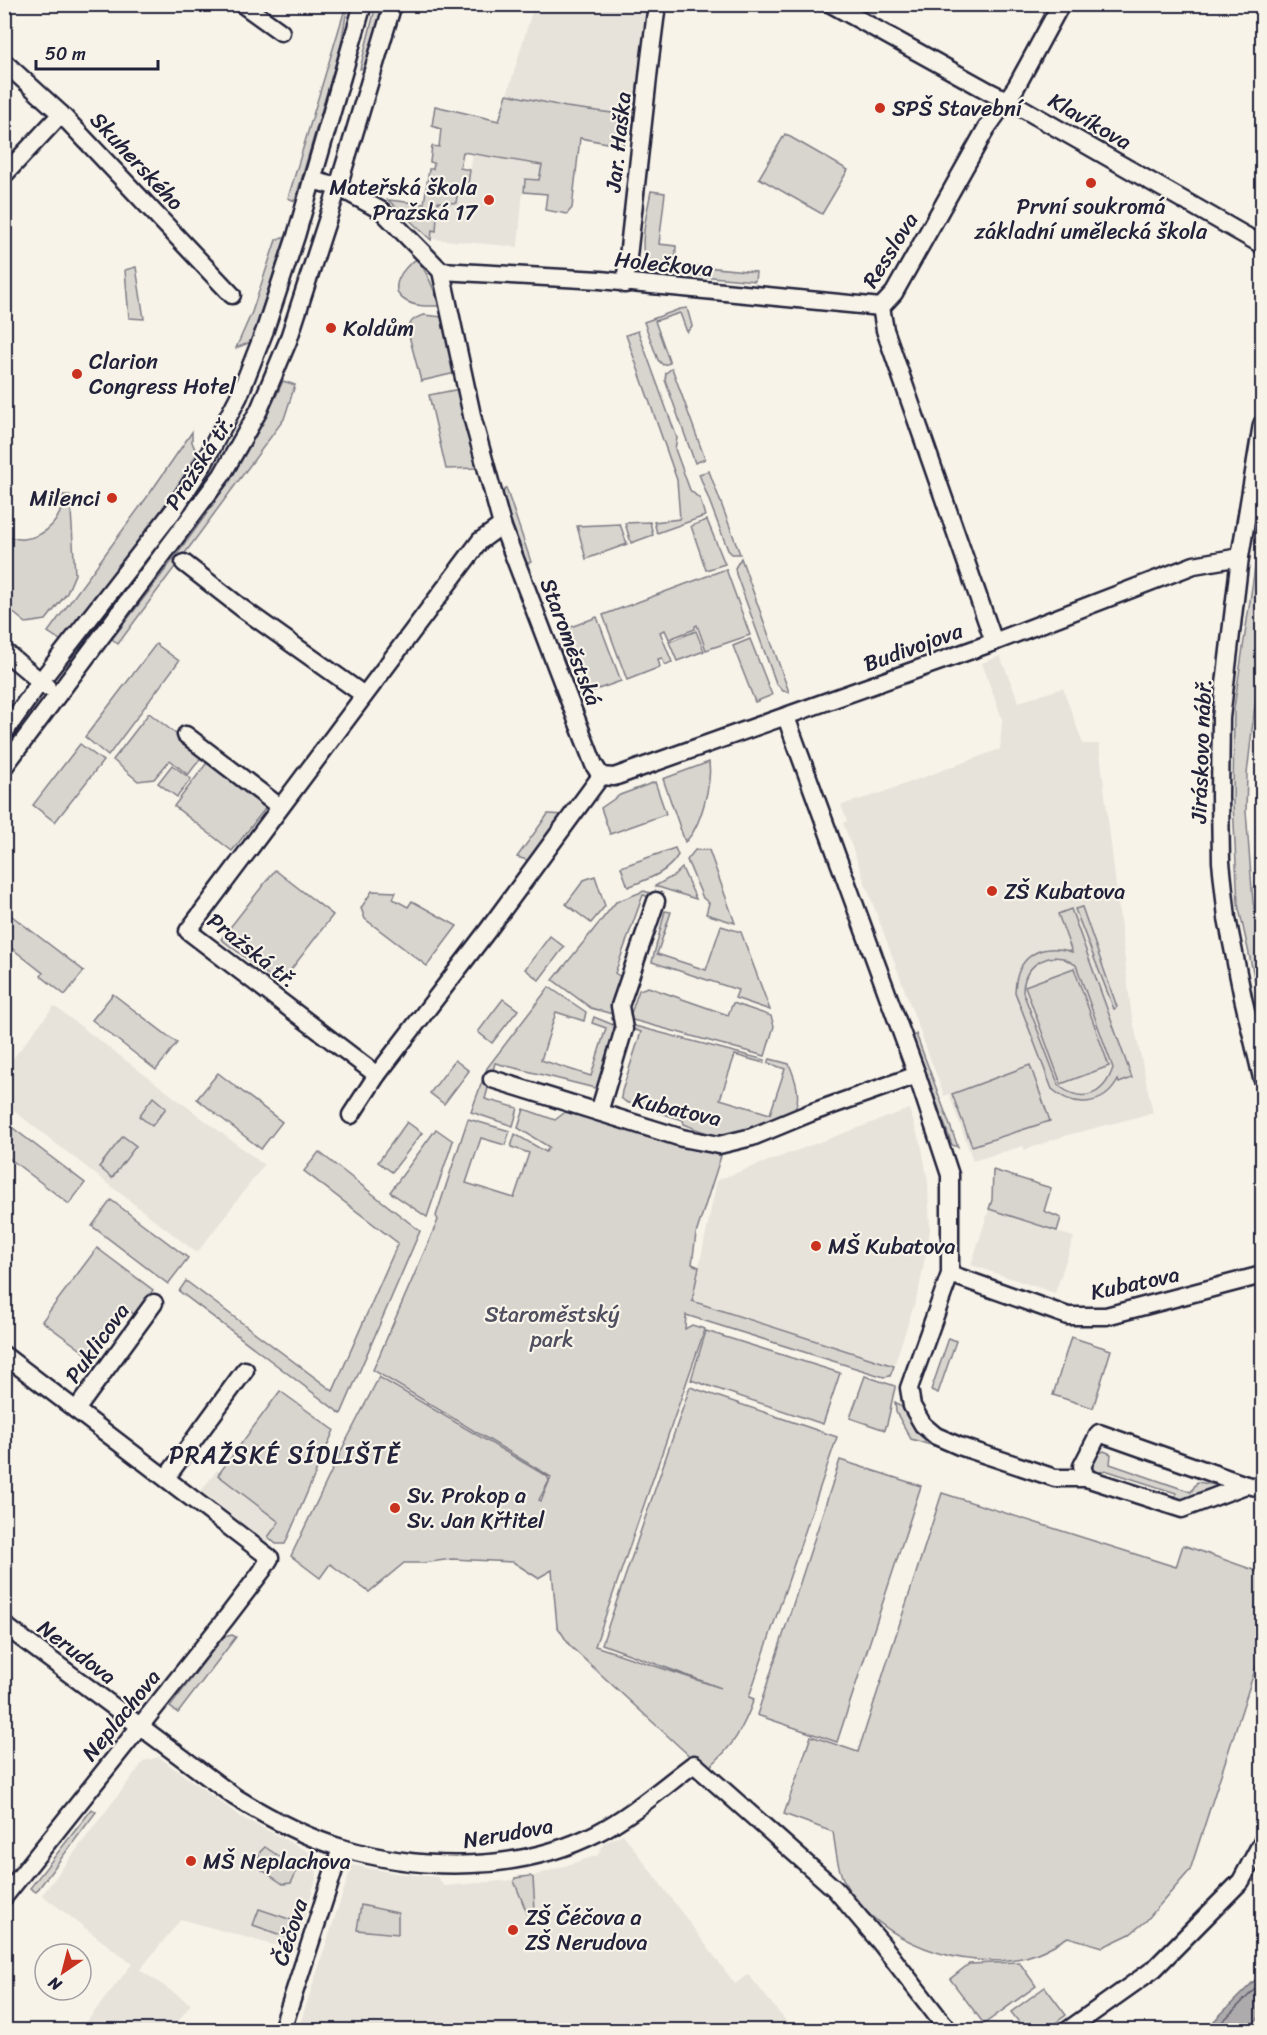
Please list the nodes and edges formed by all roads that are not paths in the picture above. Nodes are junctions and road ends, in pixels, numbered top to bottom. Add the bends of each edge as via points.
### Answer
1 (242, 4) edge
2 (363, 4) edge
3 (393, 4) edge
4 (657, 4) edge
5 (831, 4) edge
6 (1061, 4) edge
7 (281, 32) dead end
8 (4, 62) edge
9 (1006, 100) junction
10 (61, 114) junction
11 (4, 175) edge
12 (312, 180) junction
13 (338, 187) junction
14 (1263, 244) edge
15 (441, 271) junction
16 (625, 284) junction
17 (232, 295) dead end
18 (881, 307) junction
19 (1263, 424) edge
20 (502, 525) junction
21 (1240, 557) junction
22 (184, 563) dead end
23 (994, 642) junction
24 (4, 651) edge
25 (40, 682) junction
26 (364, 694) junction
27 (58, 695) junction
28 (786, 717) junction
29 (4, 733) edge
30 (186, 735) dead end
31 (4, 767) edge
32 (601, 776) junction
33 (280, 807) junction
34 (656, 901) dead end
35 (377, 1075) junction
36 (917, 1076) junction
37 (1263, 1078) edge
38 (492, 1079) dead end
39 (599, 1112) junction
40 (351, 1115) dead end
41 (950, 1274) junction
42 (1263, 1275) edge
43 (154, 1303) dead end
44 (4, 1355) edge
45 (245, 1370) dead end
46 (76, 1410) junction
47 (166, 1478) junction
48 (1086, 1478) junction
49 (1254, 1487) edge
50 (270, 1558) joint
51 (4, 1625) edge
52 (140, 1728) junction
53 (1263, 1842) edge
54 (340, 1848) junction
55 (4, 1897) edge
56 (282, 2031) edge
57 (948, 2031) edge
58 (1068, 2031) edge

1 - 7 street
2 - 12 street, Pražská tř.
3 - 13 street, Pražská tř.
4 - 16 street, Jar. Haška
5 - 9 street, Klavíkova
6 - 9 street, Resslova
8 - 10 street, Skuherského
9 - 14 street, Klavíkova
9 - 18 street, Resslova via 894,293
10 - 11 street
10 - 17 street, Skuherského
12 - 13 street
12 - 25 street, Pražská tř. via 265,330 238,396 203,465 173,511
13 - 15 street via 382,211
13 - 27 street, Pražská tř. via 288,341 259,410 222,475
15 - 16 street, Holečkova
15 - 20 street, Staroměstská via 473,420
16 - 18 street, Holečkova
18 - 23 street, Resslova via 885,330
19 - 21 street, Jiráskovo nábř.
20 - 26 street, Pražská tř. via 480,541
20 - 32 street, Staroměstská
21 - 23 street, Budivojova via 1194,565
21 - 37 street, Jiráskovo nábř. via 1221,718 1221,862 1227,918
22 - 26 street
23 - 28 street, Budivojova
24 - 25 street
25 - 27 street
25 - 29 street, Pražská tř.
26 - 33 street, Pražská tř.
27 - 31 street, Pražská tř.
28 - 32 street, Budivojova via 614,777
28 - 36 street
30 - 33 street
32 - 35 street
33 - 35 street, Pražská tř. via 188,931
34 - 39 street via 620,1006 624,1029
35 - 40 street
36 - 39 street, Kubatova via 752,1137 719,1145
36 - 41 street via 950,1175
38 - 39 street, Kubatova
41 - 42 street, Kubatova via 1068,1316 1106,1316
41 - 48 street via 909,1388 912,1406 923,1425 936,1436 1055,1478
43 - 46 street, Puklicova
44 - 46 street, Puklicova
45 - 47 street
46 - 47 street, Puklicova
47 - 50 street, Puklicova
48 - 49 street via 1182,1509
48 - 49 street via 1082,1466 1099,1433
50 - 52 street, Neplachova
51 - 52 street, Nerudova
52 - 54 street, Nerudova via 269,1818
52 - 55 street, Neplachova
53 - 58 street via 1240,1881 1154,1969
54 - 56 street, Čéčova
54 - 57 street, Nerudova via 439,1864 541,1854 598,1832 694,1764 835,1889

